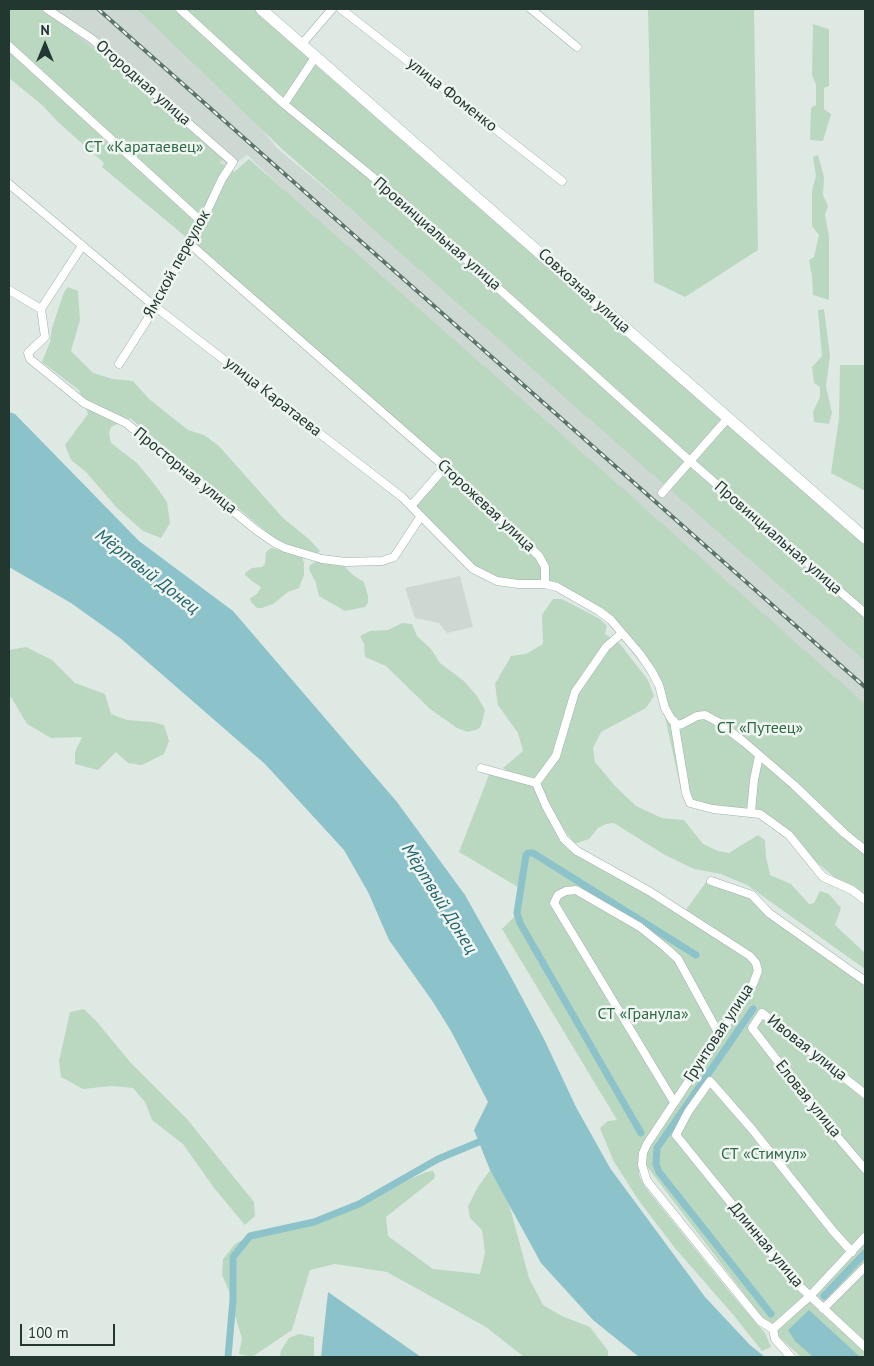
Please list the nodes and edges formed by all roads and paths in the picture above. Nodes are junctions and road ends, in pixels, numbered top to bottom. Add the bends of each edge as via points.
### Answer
1 (47, 9) edge
2 (180, 9) edge
3 (262, 9) edge
4 (332, 9) edge
5 (341, 9) edge
6 (531, 9) edge
7 (302, 44) junction
8 (9, 46) edge
9 (577, 47) dead end
10 (316, 56) junction
11 (284, 104) junction
12 (233, 162) joint
13 (562, 181) dead end
14 (9, 184) edge
15 (202, 222) junction
16 (191, 245) junction
17 (82, 246) junction
18 (9, 290) edge
19 (153, 305) junction
20 (41, 309) junction
21 (119, 364) dead end
22 (728, 418) junction
23 (691, 462) junction
24 (445, 467) junction
25 (662, 493) dead end
26 (411, 506) junction
27 (421, 516) junction
28 (865, 538) edge
29 (545, 584) junction
30 (865, 613) edge
31 (622, 632) junction
32 (674, 721) junction
33 (759, 756) junction
34 (480, 768) dead end
35 (536, 784) junction
36 (751, 812) junction
37 (865, 850) edge
38 (711, 881) dead end
39 (865, 900) edge
40 (865, 981) edge
41 (752, 1028) joint
42 (719, 1034) junction
43 (865, 1094) edge
44 (674, 1102) junction
45 (865, 1169) edge
46 (865, 1237) edge
47 (852, 1252) junction
48 (865, 1267) edge
49 (810, 1296) junction
50 (824, 1309) junction
51 (773, 1329) junction
52 (865, 1347) edge
53 (791, 1357) edge

1 - 12 street, Огородная улица via 92,39
2 - 11 street, Провинциальная улица
3 - 7 street, Совхозная улица
4 - 7 street
5 - 13 street, улица Фоменко
6 - 9 street
7 - 10 street, Совхозная улица
8 - 15 street
10 - 11 street
10 - 22 street, Совхозная улица
11 - 23 street, Провинциальная улица via 397,197
12 - 15 street, Ямской переулок
14 - 17 street, улица Каратаева
15 - 16 street, Ямской переулок
16 - 19 street, Ямской переулок
16 - 24 street, Сторожевая улица
17 - 19 street, улица Каратаева
17 - 20 street
18 - 20 street
19 - 21 street, Ямской переулок
19 - 26 street, улица Каратаева
20 - 27 street, Просторная улица via 45,337 28,353 30,359 84,403 126,423 275,543 322,559 382,561 394,557
22 - 23 street
22 - 28 street, Совхозная улица
23 - 25 street
23 - 30 street, Провинциальная улица
24 - 26 street
24 - 29 street, Сторожевая улица via 539,556 545,567
26 - 27 street, улица Каратаева
27 - 29 street, улица Каратаева via 473,569 497,580
29 - 31 street via 557,587 599,611
31 - 32 street via 651,670 668,715
31 - 35 street via 606,647 575,692 556,756
32 - 33 street via 678,725 705,715
32 - 36 street via 690,803 713,809
33 - 36 street
33 - 37 street
34 - 35 street
35 - 42 street, Грунтовая улица via 564,839 577,851 649,891 756,963 758,971 753,984
36 - 39 street via 760,814 789,835 823,876
38 - 40 street via 752,895 770,913
41 - 43 street, Ивовая улица via 762,1013
41 - 45 street, Еловая улица
42 - 44 street, Грунтовая улица
42 - 44 street via 678,959 640,927 576,890 558,895 554,904
44 - 51 street, Грунтовая улица via 643,1154 642,1166 647,1181 760,1321
46 - 47 street
47 - 49 street
47 - 49 street, Длинная улица via 710,1081 676,1135 781,1267
48 - 50 street
49 - 50 street, Длинная улица
49 - 51 street
50 - 52 street, Длинная улица
51 - 53 street, Грунтовая улица via 775,1339

